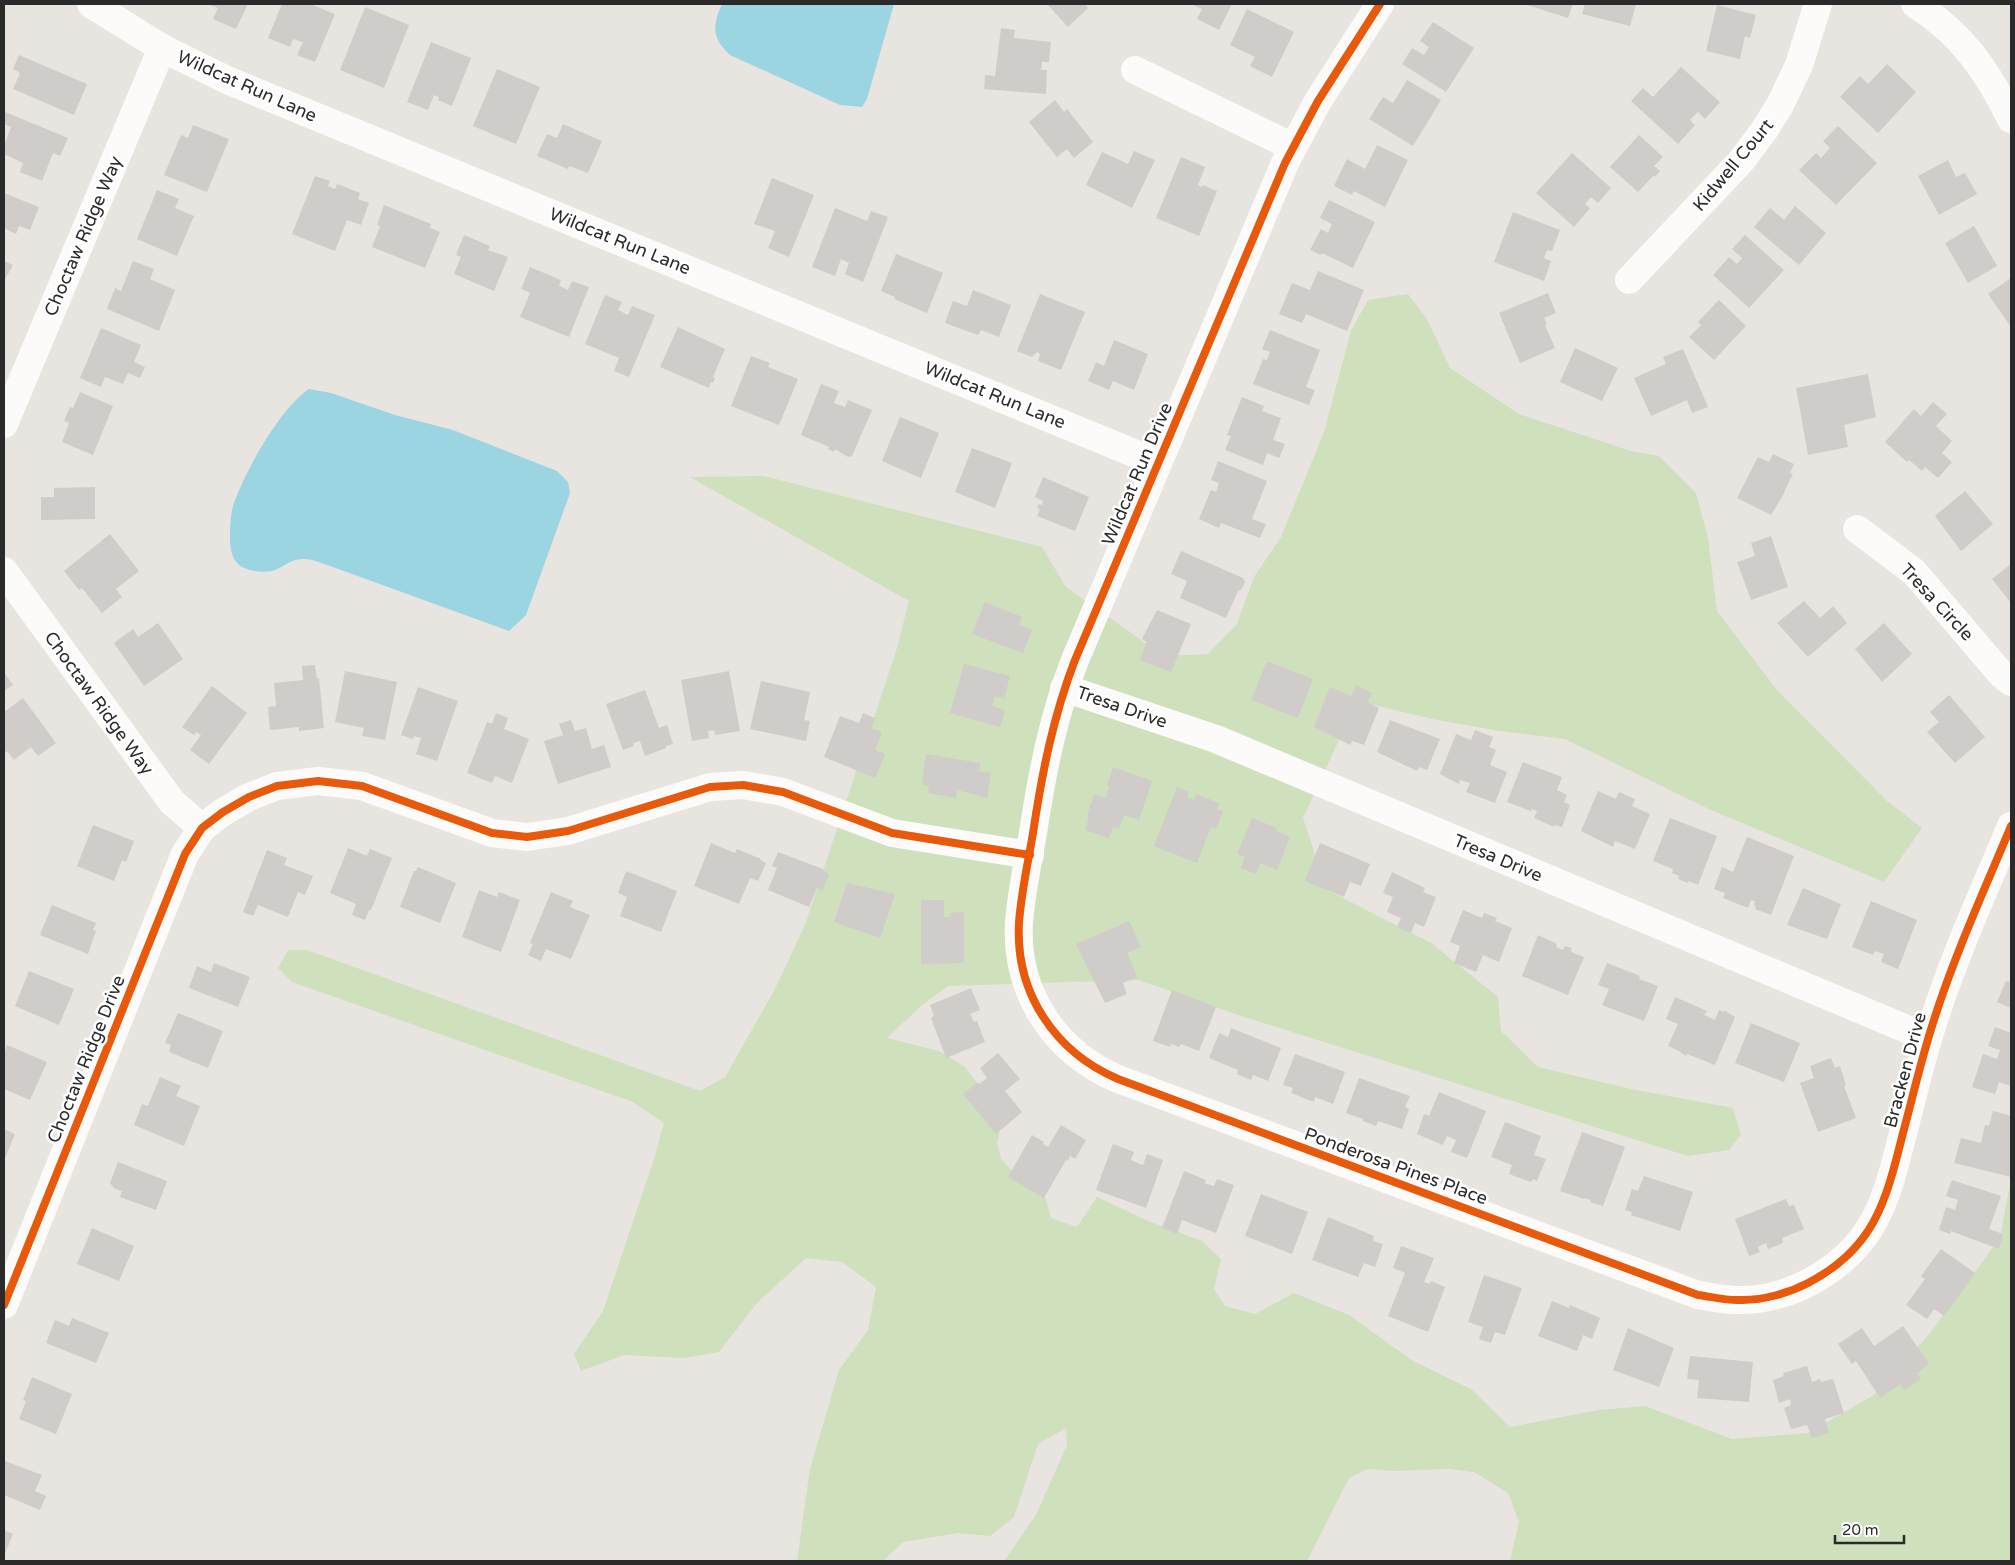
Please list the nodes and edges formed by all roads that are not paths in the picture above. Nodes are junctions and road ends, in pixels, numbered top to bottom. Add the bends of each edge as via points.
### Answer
1 (91, 4) edge
2 (1380, 4) edge
3 (1818, 4) edge
4 (1914, 4) edge
5 (162, 48) junction
6 (1135, 70) dead end
7 (2011, 119) edge
8 (1293, 147) junction
9 (1629, 280) dead end
10 (4, 424) edge
11 (1158, 463) junction
12 (1857, 529) dead end
13 (4, 571) edge
14 (2011, 682) edge
15 (1064, 688) junction
16 (2011, 826) edge
17 (202, 828) junction
18 (1030, 855) junction
19 (1028, 986) joint
20 (1928, 1038) junction
21 (1793, 1290) joint
22 (4, 1305) edge

1 - 5 street, Wildcat Run Lane
2 - 8 street, Wildcat Run Drive via 1318,101
3 - 9 street, Kidwell Court via 1800,65 1766,129 1742,160
4 - 7 street via 1936,18 1976,58
5 - 10 street, Choctaw Ridge Way
5 - 11 street, Wildcat Run Lane via 227,80
6 - 8 street
8 - 11 street, Wildcat Run Drive
11 - 15 street, Wildcat Run Drive
12 - 14 street, Tresa Circle via 1914,572
13 - 17 street, Choctaw Ridge Way via 172,802
15 - 18 street, Wildcat Run Drive via 1046,752
15 - 20 street, Tresa Drive via 1216,739
16 - 20 street, Bracken Drive via 1945,987
17 - 18 street via 249,797 278,786 318,781 362,786 492,833 527,837 568,831 710,787 744,785 783,792 892,833
17 - 22 street, Choctaw Ridge Drive via 185,854
18 - 19 street, Wildcat Run Drive via 1019,923 1022,967
19 - 21 street, Ponderosa Pines Place via 1042,1016 1062,1043 1102,1073 1698,1295 1743,1300
20 - 21 street, Bracken Drive via 1890,1187 1878,1216 1846,1258

